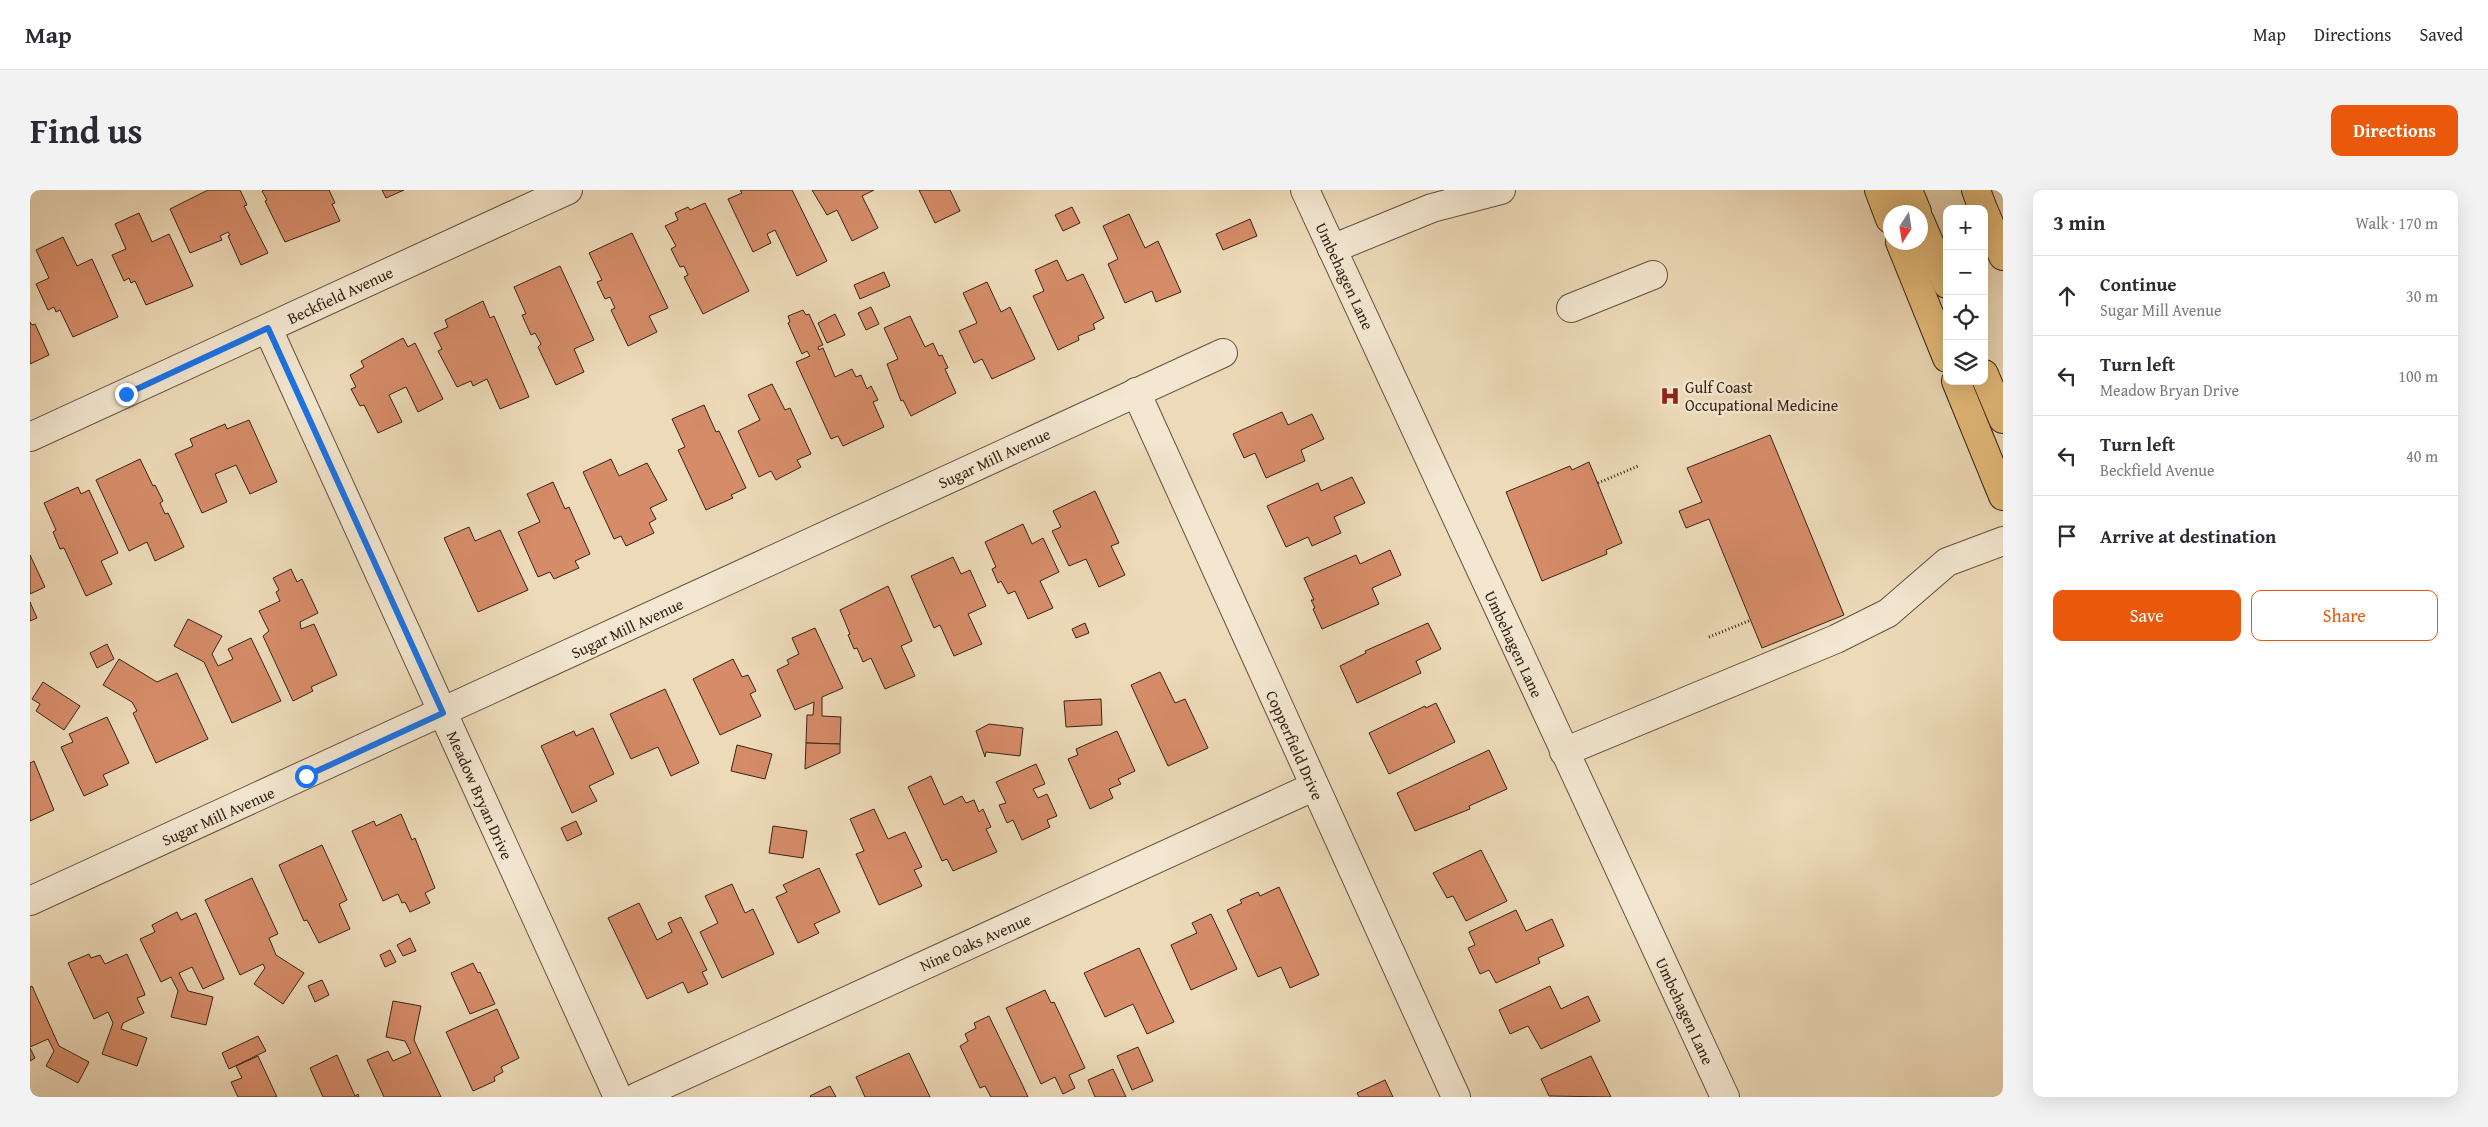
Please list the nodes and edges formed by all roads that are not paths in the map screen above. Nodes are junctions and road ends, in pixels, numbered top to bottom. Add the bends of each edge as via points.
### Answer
1 (568, 190) edge
2 (1306, 190) edge
3 (1501, 190) edge
4 (1879, 190) edge
5 (1908, 190) edge
6 (1976, 190) edge
7 (1885, 205) edge
8 (1914, 205) edge
9 (1982, 205) edge
10 (1988, 220) edge
11 (1928, 240) edge
12 (1332, 249) junction
13 (1903, 250) edge
14 (2003, 256) edge
15 (1653, 275) dead end
16 (1943, 275) edge
17 (1571, 308) dead end
18 (268, 328) junction
19 (1943, 348) edge
20 (1223, 353) dead end
21 (1988, 383) edge
22 (1958, 385) edge
23 (1136, 392) junction
24 (2003, 419) edge
25 (30, 437) edge
26 (2003, 496) edge
27 (2003, 541) edge
28 (443, 713) junction
29 (1564, 752) junction
30 (1313, 787) junction
31 (30, 901) edge
32 (618, 1097) edge
33 (637, 1097) edge
34 (1456, 1097) edge
35 (1725, 1097) edge

1 - 18 street, Beckfield Avenue
2 - 12 street, Umbehagen Lane
3 - 12 street via 1432,208
4 - 7 highway
5 - 8 highway
6 - 9 highway
10 - 14 highway
11 - 16 highway
12 - 29 street, Umbehagen Lane
13 - 19 highway
15 - 17 street
18 - 25 street, Beckfield Avenue
18 - 28 street, Meadow Bryan Drive
20 - 23 street, Sugar Mill Avenue
21 - 24 highway
22 - 26 highway
23 - 28 street, Sugar Mill Avenue
23 - 30 street, Copperfield Drive
27 - 29 street via 1947,562 1888,612 1836,639
28 - 31 street, Sugar Mill Avenue
28 - 32 street, Meadow Bryan Drive
29 - 35 street, Umbehagen Lane
30 - 33 street, Nine Oaks Avenue
30 - 34 street, Copperfield Drive

